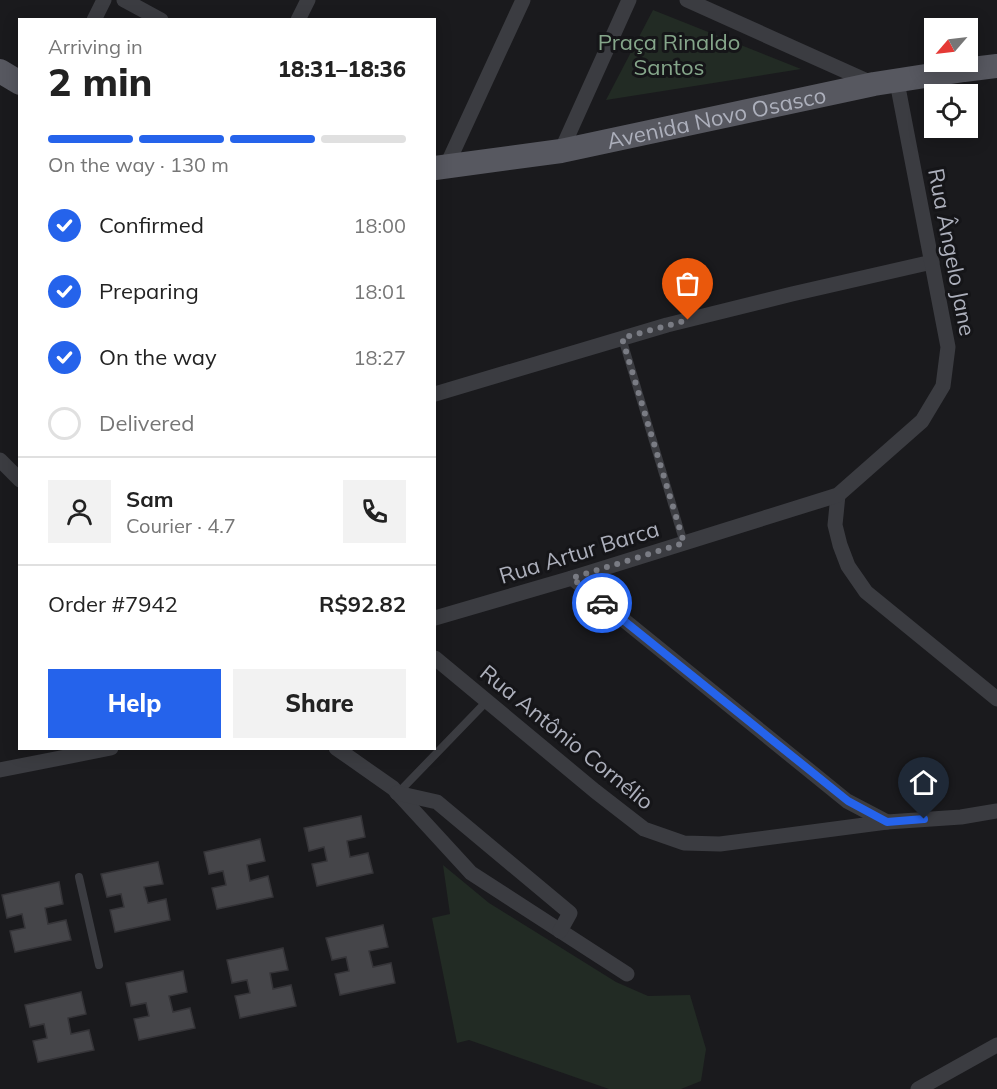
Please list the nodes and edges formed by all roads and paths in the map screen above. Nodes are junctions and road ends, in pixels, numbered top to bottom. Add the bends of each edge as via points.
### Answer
1 (104, 0) edge
2 (124, 0) edge
3 (308, 0) edge
4 (523, 0) edge
5 (629, 0) edge
6 (687, 0) edge
7 (95, 18) edge
8 (157, 18) edge
9 (299, 18) edge
10 (997, 66) edge
11 (0, 70) edge
12 (18, 82) edge
13 (885, 83) junction
14 (561, 150) junction
15 (441, 167) edge
16 (932, 262) junction
17 (622, 338) junction
18 (436, 394) edge
19 (0, 460) edge
20 (18, 478) edge
21 (838, 495) junction
22 (684, 543) junction
23 (572, 578) junction
24 (436, 618) edge
25 (436, 659) edge
26 (997, 699) edge
27 (487, 701) junction
28 (101, 750) edge
29 (339, 750) edge
30 (0, 770) edge
31 (398, 793) junction
32 (997, 811) edge
33 (887, 822) junction
34 (79, 877) dead end
35 (560, 932) junction
36 (99, 965) dead end
37 (627, 974) dead end
38 (997, 1045) edge
39 (918, 1089) edge

1 - 7 street
2 - 8 street
3 - 9 street
4 - 15 street
5 - 14 street
6 - 13 street
10 - 13 main road, Avenida Novo Osasco
11 - 12 main road
13 - 14 main road, Avenida Novo Osasco
13 - 16 street, Rua Ângelo Jane
14 - 15 main road, Avenida Novo Osasco
16 - 17 street
16 - 21 street, Rua Ângelo Jane via 948,347 943,386 922,421
17 - 18 street
17 - 22 lane
19 - 20 street
21 - 22 street, Rua Artur Barca
21 - 26 street via 835,525 840,545 848,566 866,592
22 - 23 street, Rua Artur Barca
23 - 24 street, Rua Artur Barca
23 - 33 street via 839,795
25 - 27 street, Rua Antônio Cornélio
27 - 31 lane
27 - 33 street, Rua Antônio Cornélio via 644,829 684,843 720,844
28 - 30 street
29 - 31 street
31 - 35 street via 471,873
31 - 35 street via 437,802 570,913
32 - 33 street, Rua Antônio Cornélio
34 - 36 lane
35 - 37 street
38 - 39 street

